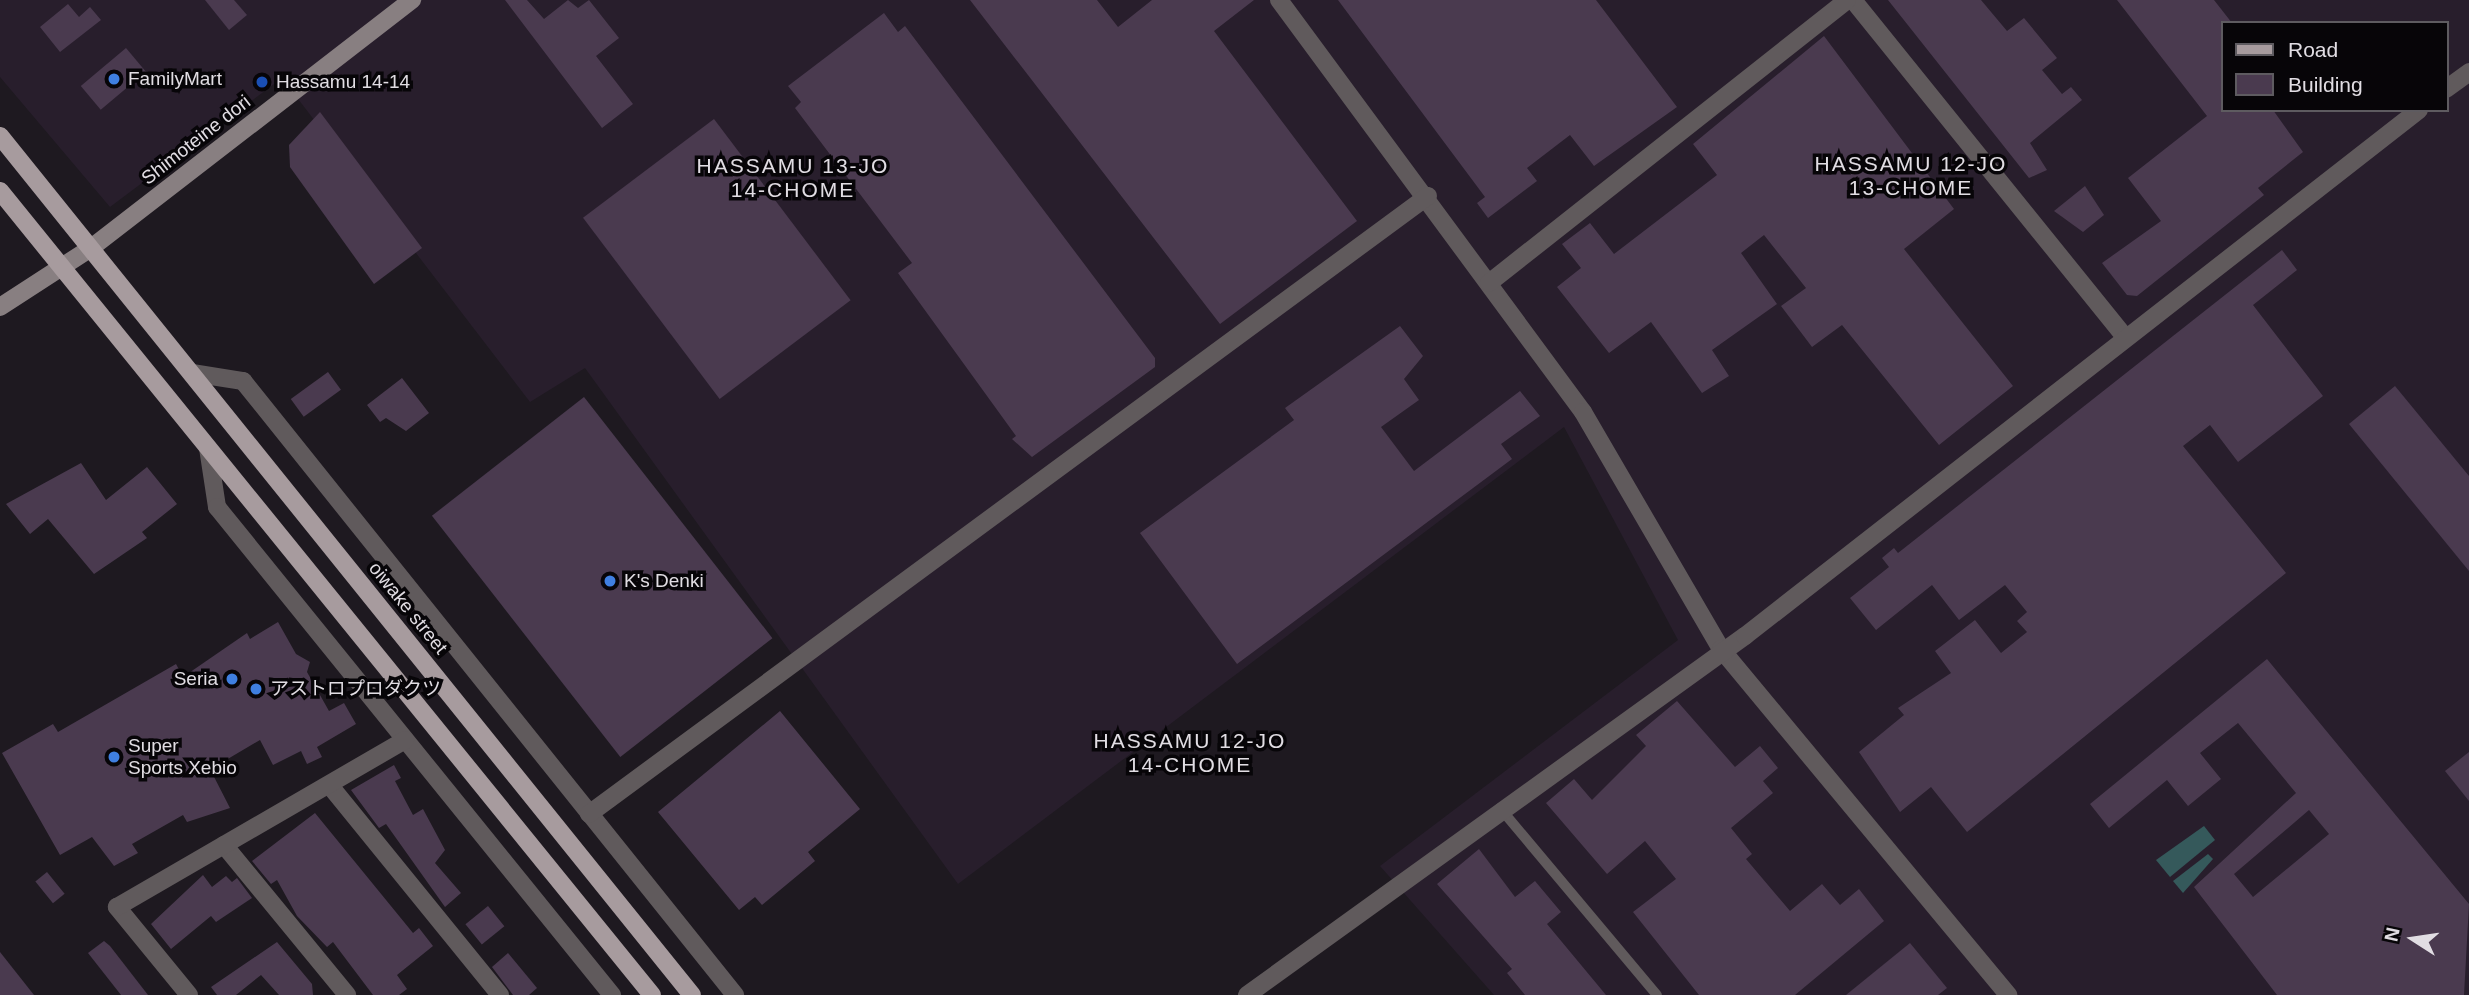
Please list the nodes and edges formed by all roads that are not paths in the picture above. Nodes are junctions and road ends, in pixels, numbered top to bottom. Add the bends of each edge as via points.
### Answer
1 (412, 0) edge
2 (1279, 0) edge
3 (1847, 0) edge
4 (1853, 0) edge
5 (2469, 72) edge
6 (2448, 88) edge
7 (2415, 112) edge
8 (0, 136) edge
9 (0, 191) edge
10 (1428, 196) junction
11 (91, 248) junction
12 (62, 268) junction
13 (1489, 283) junction
14 (0, 307) edge
15 (2124, 336) junction
16 (192, 373) junction
17 (208, 447) junction
18 (1721, 649) junction
19 (405, 740) junction
20 (331, 786) junction
21 (1500, 808) junction
22 (589, 814) junction
23 (224, 845) junction
24 (2003, 993) edge
25 (190, 995) edge
26 (347, 995) edge
27 (500, 995) edge
28 (611, 995) edge
29 (652, 995) edge
30 (692, 995) edge
31 (735, 995) edge
32 (1247, 995) edge
33 (1657, 995) edge

1 - 11 main road, Shimoteine dori
2 - 10 street
3 - 13 street
4 - 15 street
5 - 6 street
7 - 15 street
8 - 11 main road, oiwake street
9 - 12 main road
10 - 13 street
10 - 22 street
11 - 12 main road, Shimoteine dori
11 - 16 main road, oiwake street
12 - 14 main road, Shimoteine dori
12 - 17 main road
13 - 18 street via 1584,412
15 - 18 street
16 - 22 street via 243,381
16 - 30 main road, oiwake street
17 - 19 street via 217,507
17 - 29 main road
18 - 21 street
18 - 24 street
19 - 20 street
19 - 28 street
20 - 23 street
20 - 27 street
21 - 32 street
21 - 33 lane
22 - 31 street
23 - 25 street via 117,907
23 - 26 street

